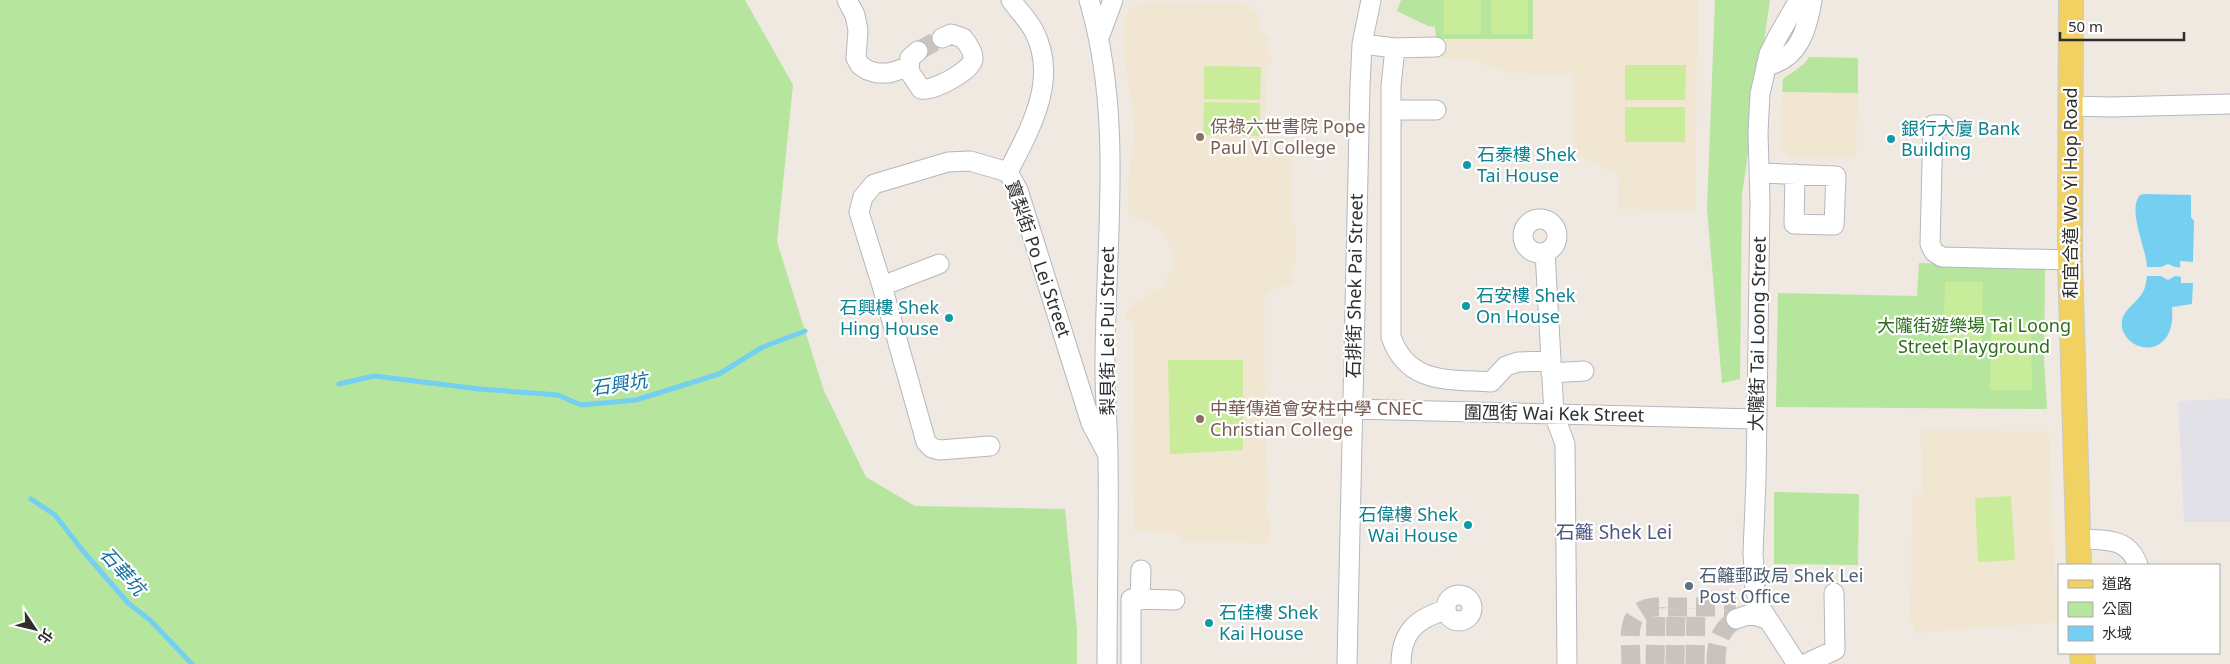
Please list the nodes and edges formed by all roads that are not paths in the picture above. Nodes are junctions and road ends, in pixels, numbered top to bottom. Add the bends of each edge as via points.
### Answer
1 (847, 0) edge
2 (1011, 0) edge
3 (1089, 0) edge
4 (1371, 0) edge
5 (1799, 0) edge
6 (1812, 0) edge
7 (2071, 0) edge
8 (1111, 2) edge
9 (1100, 35) junction
10 (942, 38) tunnel mouth
11 (1362, 44) junction
12 (1436, 47) dead end
13 (1395, 48) junction
14 (918, 51) tunnel mouth
15 (1766, 66) junction
16 (909, 71) junction
17 (1360, 86) junction
18 (1391, 86) junction
19 (2230, 104) edge
20 (2070, 106) junction
21 (1391, 110) junction
22 (1436, 110) dead end
23 (1943, 125) dead end
24 (1008, 172) junction
25 (1760, 173) junction
26 (1795, 174) dead end
27 (1545, 252) dead end
28 (2070, 260) junction
29 (939, 264) dead end
30 (882, 286) junction
31 (1551, 367) junction
32 (1075, 371) junction
33 (1584, 371) dead end
34 (1105, 373) junction
35 (1352, 409) junction
36 (1554, 414) junction
37 (1756, 419) junction
38 (990, 446) dead end
39 (1108, 456) junction
40 (2079, 538) junction
41 (2079, 564) edge
42 (2138, 564) edge
43 (1141, 570) dead end
44 (1755, 588) junction
45 (1834, 593) dead end
46 (1140, 600) junction
47 (1175, 600) dead end
48 (1446, 610) dead end
49 (1766, 619) junction
50 (1106, 664) edge
51 (1131, 664) edge
52 (1346, 664) edge
53 (1401, 664) edge
54 (1567, 664) edge
55 (1797, 664) edge
56 (1805, 664) edge

1 - 16 street via 855,15 858,30 856,58 860,65 877,73
2 - 24 street via 1034,31 1043,55 1044,80 1032,126
3 - 9 street, 梨貝街 Lei Pui Street
4 - 11 street, 石排街 Shek Pai Street
5 - 15 street, 大隴街 Tai Loong Street via 1776,38
6 - 15 street via 1805,28 1790,55 1780,63
7 - 20 main road, 和宜合道 Wo Yi Hop Road
8 - 9 street
9 - 34 street, 梨貝街 Lei Pui Street via 1109,107 1110,171
10 - 16 street via 951,34 964,38 974,60 968,69 926,90 917,85
11 - 13 street
11 - 17 street, 石排街 Shek Pai Street
12 - 13 street
13 - 18 street
14 - 16 street via 910,58
15 - 25 street, 大隴街 Tai Loong Street via 1760,94
17 - 18 street
17 - 35 street, 石排街 Shek Pai Street
18 - 21 street
19 - 20 street
20 - 28 main road, 和宜合道 Wo Yi Hop Road
21 - 22 street
21 - 31 street via 1390,337 1399,356 1425,376 1436,379 1490,382 1506,366 1518,362
23 - 28 street via 1933,125 1936,203 1930,244 1934,252 1942,257
24 - 30 street, 寶梨街 Po Lei Street via 970,161 948,162 874,184 863,197 859,212
24 - 32 street, 寶梨街 Po Lei Street via 1018,190
25 - 26 street
25 - 37 street, 大隴街 Tai Loong Street
27 - 31 street
28 - 40 main road, 和宜合道 Wo Yi Hop Road
29 - 30 street
30 - 38 street, 寶梨街 Po Lei Street via 926,442 940,450
31 - 33 street
31 - 36 street
32 - 34 street
32 - 39 street, 寶梨街 Po Lei Street via 1090,423
34 - 39 street, 梨貝街 Lei Pui Street
35 - 36 street, 圍乪街 Wai Kek Street
35 - 52 street, 石排街 Shek Pai Street
36 - 37 street, 圍乪街 Wai Kek Street
36 - 54 street via 1564,444
37 - 44 street, 大隴街 Tai Loong Street
39 - 50 street, 梨貝街 Lei Pui Street
40 - 41 main road, 和宜合道 Wo Yi Hop Road
40 - 42 street via 2114,541 2130,549
43 - 46 street
44 - 49 street, 大隴街 Tai Loong Street
44 - 49 street via 1736,613
45 - 56 street via 1836,650
46 - 47 street
46 - 51 street via 1131,599
48 - 53 street via 1428,615 1410,630 1401,650
49 - 55 street, 大隴街 Tai Loong Street

